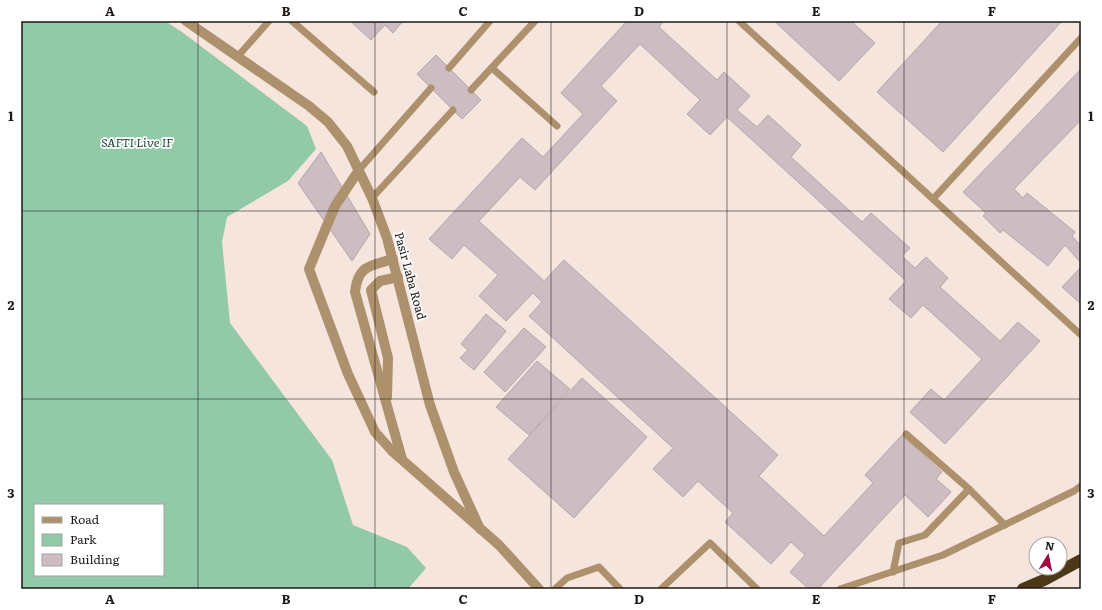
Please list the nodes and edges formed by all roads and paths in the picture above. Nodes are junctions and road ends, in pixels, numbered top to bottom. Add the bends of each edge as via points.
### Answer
1 (186, 21) edge
2 (269, 21) edge
3 (292, 21) edge
4 (490, 21) edge
5 (535, 21) edge
6 (739, 21) edge
7 (1081, 38) edge
8 (238, 56) junction
9 (449, 68) dead end
10 (492, 68) junction
11 (431, 88) dead end
12 (471, 90) dead end
13 (374, 92) dead end
14 (453, 110) dead end
15 (557, 126) dead end
16 (359, 170) junction
17 (372, 198) junction
18 (933, 199) junction
19 (393, 258) junction
20 (398, 277) junction
21 (1081, 335) edge
22 (387, 409) junction
23 (906, 434) dead end
24 (402, 459) junction
25 (1081, 486) edge
26 (969, 489) junction
27 (1004, 525) junction
28 (480, 529) junction
29 (1081, 560) edge
30 (893, 572) junction
31 (539, 589) edge
32 (555, 589) edge
33 (620, 589) edge
34 (661, 589) edge
35 (757, 589) edge
36 (840, 589) edge
37 (1022, 589) edge

1 - 8 street, Pasir Laba Road
2 - 8 lane
3 - 13 lane
4 - 9 lane
5 - 10 lane
6 - 18 lane
7 - 18 lane
8 - 16 street, Pasir Laba Road via 328,122 347,146
10 - 12 lane
10 - 15 lane
11 - 16 lane
14 - 17 lane
16 - 17 street, Pasir Laba Road
16 - 24 street via 335,206 309,269 348,374 375,432
17 - 19 street, Pasir Laba Road
18 - 21 lane
19 - 20 street, Pasir Laba Road
19 - 22 street via 365,267 356,280 355,292
20 - 22 street via 380,281 371,290 388,358
20 - 28 street, Pasir Laba Road via 430,405 454,472
22 - 24 street
23 - 26 lane
24 - 28 street
25 - 27 lane via 1074,492
26 - 27 lane
26 - 30 lane via 925,535 898,542
27 - 30 lane via 944,555
28 - 31 street, Pasir Laba Road via 499,545
29 - 37 highway
30 - 36 lane
32 - 33 lane via 567,578 599,567
34 - 35 lane via 710,543

